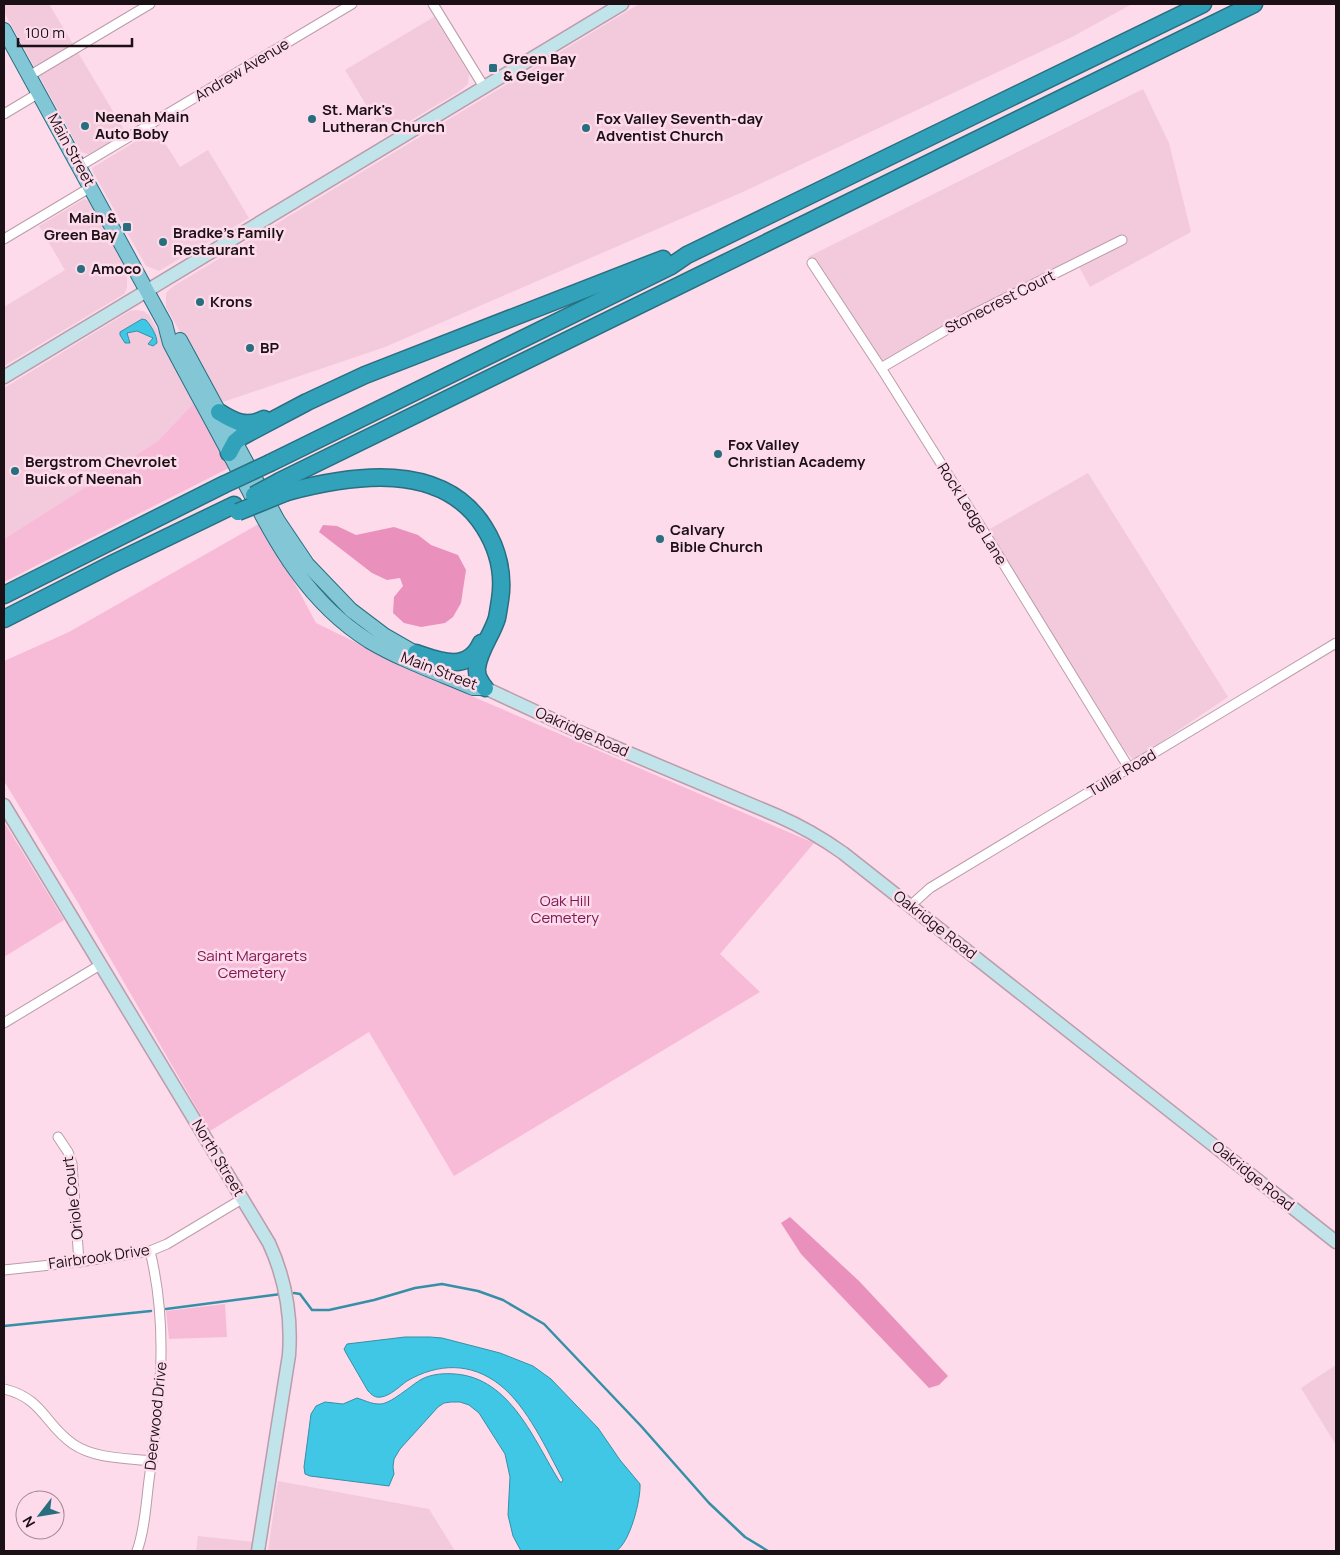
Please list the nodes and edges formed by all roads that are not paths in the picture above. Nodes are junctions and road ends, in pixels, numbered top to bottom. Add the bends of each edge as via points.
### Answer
1 (150, 4) edge
2 (352, 4) edge
3 (434, 4) edge
4 (622, 4) edge
5 (1203, 4) edge
6 (1254, 4) edge
7 (4, 30) edge
8 (30, 76) junction
9 (484, 87) junction
10 (39, 93) junction
11 (4, 114) edge
12 (80, 166) junction
13 (91, 187) junction
14 (4, 239) edge
15 (1122, 240) dead end
16 (687, 255) junction
17 (812, 263) dead end
18 (146, 290) junction
19 (165, 324) junction
20 (881, 368) junction
21 (4, 377) edge
22 (341, 385) junction
23 (219, 412) junction
24 (232, 448) junction
25 (284, 487) junction
26 (4, 595) edge
27 (498, 610) junction
28 (4, 619) edge
29 (1336, 643) edge
30 (416, 653) junction
31 (484, 688) junction
32 (1129, 768) junction
33 (4, 805) edge
34 (910, 906) junction
35 (100, 965) junction
36 (4, 1023) edge
37 (58, 1137) dead end
38 (242, 1199) junction
39 (1336, 1242) edge
40 (150, 1252) junction
41 (79, 1262) junction
42 (4, 1270) edge
43 (4, 1390) edge
44 (152, 1461) junction
45 (137, 1551) edge
46 (258, 1551) edge

1 - 8 street
2 - 12 street, Andrew Avenue
3 - 9 street
4 - 9 street
5 - 16 highway
6 - 25 highway
7 - 8 main road, Main Street
8 - 10 main road, Main Street
9 - 18 street
10 - 11 street
10 - 12 main road, Main Street
12 - 13 main road, Main Street
13 - 14 street
13 - 18 main road, Main Street
15 - 20 street, Stonecrest Court via 968,317
16 - 22 highway via 659,261
16 - 26 highway, bridge via 671,266
17 - 20 street, Rock Ledge Lane
18 - 19 main road, Main Street
18 - 21 street
19 - 23 main road, Main Street via 178,338
19 - 24 main road, Main Street via 170,343
20 - 32 street, Rock Ledge Lane
22 - 23 highway via 320,390 254,424 238,423
22 - 24 highway via 241,437
23 - 24 main road, Main Street
24 - 30 main road, Main Street via 307,564 351,610
24 - 31 main road, Main Street via 285,557 320,602 368,640 388,651 473,688
25 - 27 highway via 380,477 401,478 447,492 481,522 493,544 501,574
25 - 28 highway, bridge via 112,564
27 - 30 highway via 479,647 467,659 450,663
27 - 31 highway via 477,668
29 - 32 street, Tullar Road
30 - 31 main road, Main Street via 476,681
31 - 34 street, Oakridge Road via 804,828 843,853
32 - 34 street, Tullar Road via 930,888
33 - 35 street, North Street
34 - 39 street, Oakridge Road
35 - 36 street
35 - 38 street, North Street
37 - 41 street, Oriole Court via 72,1164
38 - 40 street, Fairbrook Drive
38 - 46 street, North Street via 277,1261 290,1315 289,1355
40 - 41 street, Fairbrook Drive
40 - 44 street, Deerwood Drive via 162,1359
41 - 42 street, Fairbrook Drive
43 - 44 street via 34,1403 67,1440 80,1449 106,1456
44 - 45 street, Deerwood Drive

